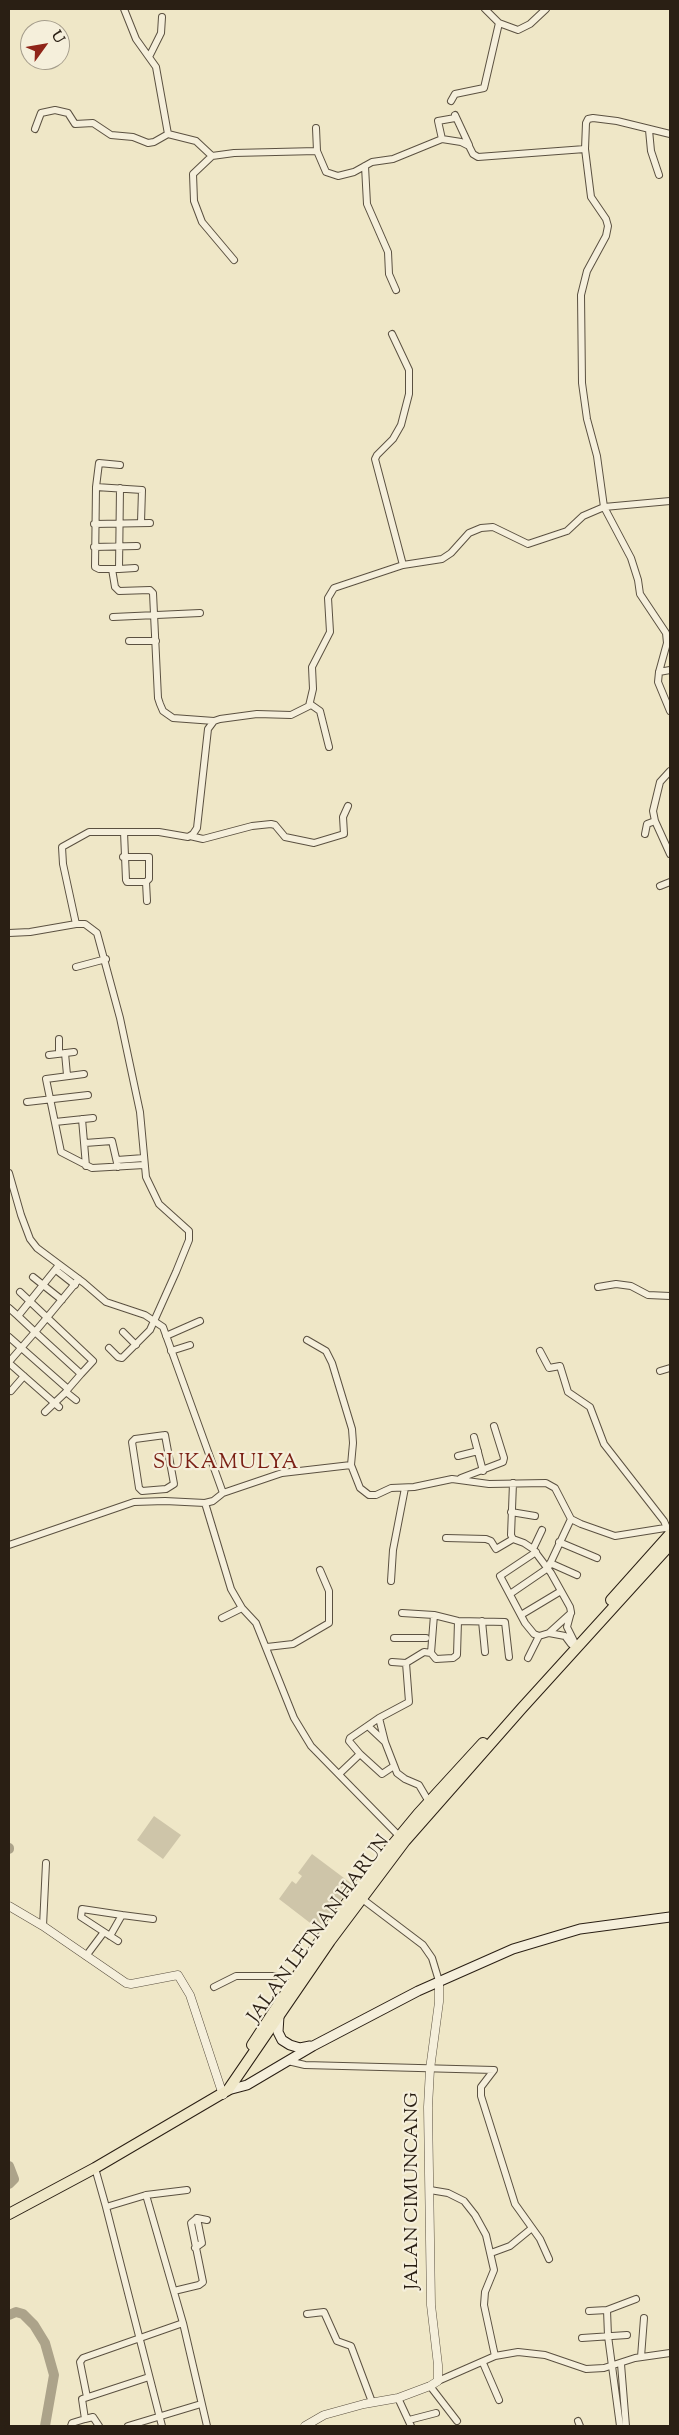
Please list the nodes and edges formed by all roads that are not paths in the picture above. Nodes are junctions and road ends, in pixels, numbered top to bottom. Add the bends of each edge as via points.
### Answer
1 (124, 9) edge
2 (485, 9) edge
3 (546, 9) edge
4 (162, 17) dead end
5 (499, 22) junction
6 (150, 55) junction
7 (451, 101) dead end
8 (316, 128) dead end
9 (35, 129) dead end
10 (649, 130) junction
11 (168, 134) junction
12 (670, 134) edge
13 (442, 139) junction
14 (469, 146) junction
15 (585, 149) junction
16 (312, 151) junction
17 (212, 156) junction
18 (365, 166) junction
19 (659, 176) dead end
20 (234, 260) dead end
21 (396, 290) dead end
22 (392, 334) dead end
23 (120, 465) dead end
24 (96, 488) junction
25 (118, 488) junction
26 (670, 501) edge
27 (604, 506) junction
28 (141, 522) junction
29 (150, 522) dead end
30 (116, 523) junction
31 (94, 524) junction
32 (119, 546) junction
33 (137, 546) dead end
34 (94, 547) junction
35 (403, 565) junction
36 (135, 568) dead end
37 (116, 569) junction
38 (200, 613) dead end
39 (154, 616) junction
40 (113, 617) dead end
41 (130, 641) dead end
42 (156, 641) junction
43 (670, 670) edge
44 (658, 672) junction
45 (310, 704) junction
46 (670, 710) edge
47 (214, 721) junction
48 (330, 747) dead end
49 (670, 771) edge
50 (348, 806) dead end
51 (655, 820) junction
52 (124, 832) junction
53 (645, 834) dead end
54 (190, 836) junction
55 (670, 854) edge
56 (123, 857) junction
57 (146, 882) junction
58 (670, 882) edge
59 (660, 886) dead end
60 (147, 901) dead end
61 (76, 924) junction
62 (9, 933) edge
63 (106, 959) junction
64 (76, 967) dead end
65 (59, 1039) dead end
66 (74, 1052) dead end
67 (62, 1053) junction
68 (49, 1055) dead end
69 (84, 1074) dead end
70 (67, 1075) junction
71 (88, 1095) dead end
72 (49, 1100) junction
73 (27, 1102) dead end
74 (93, 1118) dead end
75 (82, 1119) junction
76 (55, 1122) junction
77 (85, 1143) junction
78 (144, 1161) junction
79 (117, 1163) junction
80 (86, 1166) junction
81 (9, 1173) edge
82 (58, 1268) junction
83 (33, 1277) dead end
84 (77, 1282) junction
85 (42, 1284) junction
86 (598, 1287) dead end
87 (20, 1292) dead end
88 (670, 1296) edge
89 (62, 1300) junction
90 (29, 1301) junction
91 (9, 1308) edge
92 (18, 1316) junction
93 (48, 1317) junction
94 (156, 1321) junction
95 (200, 1321) dead end
96 (35, 1332) junction
97 (123, 1332) dead end
98 (166, 1336) junction
99 (9, 1337) edge
100 (307, 1340) dead end
101 (136, 1345) junction
102 (190, 1345) dead end
103 (21, 1347) junction
104 (109, 1348) dead end
105 (172, 1351) junction
106 (540, 1352) dead end
107 (9, 1362) edge
108 (670, 1368) edge
109 (660, 1371) dead end
110 (82, 1374) junction
111 (24, 1376) junction
112 (67, 1390) junction
113 (11, 1391) dead end
114 (76, 1400) dead end
115 (56, 1405) junction
116 (45, 1412) dead end
117 (494, 1426) dead end
118 (474, 1437) dead end
119 (478, 1451) junction
120 (458, 1456) dead end
121 (351, 1466) junction
122 (483, 1471) junction
123 (460, 1479) junction
124 (513, 1484) junction
125 (405, 1488) junction
126 (166, 1489) junction
127 (223, 1493) junction
128 (164, 1501) junction
129 (205, 1503) junction
130 (511, 1512) junction
131 (534, 1516) dead end
132 (571, 1519) junction
133 (542, 1530) dead end
134 (669, 1530) edge
135 (446, 1538) dead end
136 (512, 1539) junction
137 (559, 1542) junction
138 (9, 1545) edge
139 (670, 1545) edge
140 (535, 1551) junction
141 (597, 1558) dead end
142 (550, 1568) junction
143 (320, 1570) dead end
144 (577, 1574) dead end
145 (391, 1581) dead end
146 (561, 1592) junction
147 (510, 1594) junction
148 (242, 1608) junction
149 (571, 1612) junction
150 (402, 1613) dead end
151 (434, 1615) junction
152 (521, 1615) junction
153 (222, 1618) dead end
154 (458, 1621) junction
155 (482, 1621) junction
156 (548, 1633) junction
157 (539, 1636) junction
158 (394, 1638) dead end
159 (429, 1638) junction
160 (573, 1642) junction
161 (266, 1647) junction
162 (485, 1652) dead end
163 (428, 1653) junction
164 (509, 1658) dead end
165 (528, 1658) dead end
166 (392, 1662) dead end
167 (406, 1663) junction
168 (519, 1706) junction
169 (379, 1718) junction
170 (368, 1726) junction
171 (385, 1742) junction
172 (360, 1754) junction
173 (394, 1766) junction
174 (339, 1774) junction
175 (428, 1802) junction
176 (403, 1839) junction
177 (46, 1863) dead end
178 (361, 1898) junction
179 (9, 1906) edge
180 (96, 1910) junction
181 (122, 1915) junction
182 (670, 1917) edge
183 (153, 1919) dead end
184 (91, 1923) junction
185 (43, 1926) junction
186 (104, 1932) junction
187 (110, 1936) junction
188 (326, 1938) junction
189 (118, 1941) dead end
190 (86, 1956) junction
191 (296, 1976) junction
192 (439, 1981) junction
193 (214, 1987) dead end
194 (279, 2016) junction
195 (313, 2046) junction
196 (288, 2062) junction
197 (245, 2063) junction
198 (430, 2069) junction
199 (225, 2092) junction
200 (95, 2168) junction
201 (187, 2190) dead end
202 (430, 2190) junction
203 (146, 2196) junction
204 (106, 2207) junction
205 (9, 2214) edge
206 (207, 2220) dead end
207 (532, 2228) junction
208 (490, 2253) junction
209 (548, 2259) dead end
210 (174, 2291) junction
211 (636, 2299) dead end
212 (607, 2310) junction
213 (589, 2311) dead end
214 (307, 2314) dead end
215 (644, 2318) dead end
216 (183, 2323) junction
217 (627, 2335) dead end
218 (608, 2336) junction
219 (140, 2337) junction
220 (582, 2338) dead end
221 (670, 2353) edge
222 (495, 2356) junction
223 (641, 2357) junction
224 (483, 2363) junction
225 (621, 2364) junction
226 (613, 2365) junction
227 (149, 2377) junction
228 (438, 2381) junction
229 (430, 2386) junction
230 (87, 2397) junction
231 (398, 2398) junction
232 (499, 2400) dead end
233 (620, 2400) junction
234 (372, 2402) junction
235 (201, 2404) junction
236 (436, 2413) dead end
237 (159, 2416) junction
238 (84, 2419) junction
239 (457, 2421) dead end
240 (410, 2423) edge
241 (623, 2425) edge
242 (71, 2426) edge
243 (99, 2426) edge
244 (128, 2426) edge
245 (162, 2426) edge
246 (206, 2426) edge
247 (305, 2426) edge

1 - 6 street via 134,35
2 - 5 street
3 - 5 street via 518,30
4 - 6 street via 161,33
5 - 7 street via 484,88 455,94
6 - 11 street via 156,67
8 - 16 street
9 - 11 street via 41,113 55,110 66,112 75,124 93,123 111,135 131,136 148,143
10 - 12 street
10 - 15 street via 617,120 590,118 586,124
10 - 19 street via 651,151
11 - 17 street via 196,141
13 - 14 street
13 - 14 street via 438,122 455,116
13 - 18 street via 393,159
14 - 15 street via 478,157
15 - 27 street via 591,197 608,226 587,271 580,302 584,401
16 - 17 street via 234,152
16 - 18 street via 325,170 334,176
17 - 20 street via 192,174 193,197 202,222
18 - 21 street via 367,204 388,252 390,277
22 - 35 street via 409,370 410,388 401,425 394,439 375,459
23 - 24 street via 98,464
24 - 25 street
24 - 31 street
25 - 28 street via 143,491
25 - 30 street
26 - 27 street
27 - 35 street via 583,516 567,531 528,544 493,527 481,528 469,533 452,553 442,559
27 - 44 street via 631,558 640,594 666,633 666,651
28 - 29 street
28 - 30 street
30 - 31 street
30 - 32 street
31 - 34 street
32 - 33 street
32 - 34 street
32 - 37 street
34 - 37 street via 96,568
35 - 45 street via 344,583 330,592 330,632 312,667
36 - 37 street
37 - 39 street via 116,590 152,592
38 - 39 street
39 - 40 street
39 - 42 street
41 - 42 street
42 - 47 street via 158,698 163,711 173,718
43 - 44 street
44 - 46 street via 660,687
45 - 47 street via 307,709 291,715 254,714
45 - 48 street via 320,711
47 - 54 street via 207,733 197,828
49 - 51 street via 659,784 653,808
50 - 54 street via 343,817 344,834 314,843 285,837 276,825 271,824 203,839
51 - 53 street via 647,824
51 - 55 street
52 - 54 street
52 - 56 street
52 - 61 street via 89,832 62,847
56 - 57 street via 126,881
56 - 57 street via 149,857 149,878
57 - 60 street
58 - 59 street
61 - 62 street
61 - 63 street via 85,924 97,933
63 - 64 street
63 - 78 street via 140,1112
65 - 67 street
66 - 67 street
67 - 68 street
67 - 70 street
69 - 70 street
70 - 72 street via 46,1078
71 - 72 street
72 - 73 street
72 - 76 street
74 - 75 street
75 - 76 street
75 - 77 street
76 - 80 street via 59,1150
77 - 79 street via 112,1141
77 - 80 street
78 - 79 street
78 - 94 street via 146,1178 159,1204 190,1233
79 - 80 street via 92,1168
81 - 82 street via 32,1243
82 - 84 street
82 - 85 street
83 - 85 street
84 - 89 street
84 - 94 street via 106,1302
85 - 89 street
85 - 90 street
86 - 88 street via 616,1284 631,1286 648,1295
87 - 90 street
89 - 93 street
90 - 92 street
90 - 93 street
91 - 92 street
92 - 96 street
93 - 96 street
93 - 110 street via 92,1359
94 - 98 street
94 - 101 street
95 - 98 street
96 - 103 street
96 - 110 street
97 - 101 street
98 - 105 street
99 - 103 street
100 - 121 street via 326,1351 332,1363 352,1429
101 - 104 street via 120,1358
102 - 105 street
103 - 107 street
103 - 112 street
105 - 127 street
106 - 134 street via 549,1368 560,1366 568,1392 590,1406 604,1444
107 - 111 street
108 - 109 street
110 - 112 street
111 - 113 street
111 - 115 street
112 - 114 street
112 - 115 street
115 - 116 street
117 - 122 street via 504,1458 503,1462
118 - 119 street
119 - 120 street
119 - 122 street
121 - 125 street via 366,1494 376,1495 391,1488
121 - 127 street via 282,1473
122 - 123 street
123 - 124 street
123 - 125 street
124 - 130 street
124 - 132 street via 546,1483 553,1486
125 - 145 street via 392,1550
126 - 126 street via 174,1484 166,1436 134,1440 140,1489
126 - 128 street
127 - 129 street
128 - 129 street
128 - 138 street via 134,1502
129 - 148 street via 225,1572
130 - 131 street
130 - 136 street
132 - 134 street via 615,1536
132 - 137 street
133 - 140 street
134 - 160 main road
135 - 136 street via 491,1540 496,1549
136 - 140 street
137 - 141 street
137 - 142 street
139 - 168 main road, JALAN LETNAN HARUN
140 - 142 street
140 - 147 street via 501,1575
142 - 144 street via 558,1567
142 - 146 street
142 - 147 street
143 - 161 street via 330,1594 329,1623 293,1644
146 - 149 street
146 - 152 street
147 - 152 street
148 - 153 street
148 - 161 street via 256,1623
149 - 156 street
149 - 160 street via 567,1627
150 - 151 street
151 - 154 street
151 - 159 street
152 - 157 street via 532,1632
154 - 155 street
154 - 163 street via 457,1655 436,1659
155 - 162 street
155 - 164 street via 506,1623
156 - 157 street
156 - 160 street via 565,1636
157 - 165 street
158 - 159 street
159 - 163 street
160 - 168 main road
161 - 174 street via 290,1711 311,1746
163 - 167 street
166 - 167 street
167 - 169 street via 410,1702
168 - 175 main road
168 - 176 main road, JALAN LETNAN HARUN
169 - 170 street
169 - 171 street
170 - 171 street
170 - 172 street via 349,1740
171 - 173 street
172 - 173 street via 382,1774
172 - 174 street
173 - 175 street via 402,1778 419,1785
174 - 176 street
175 - 176 main road
176 - 178 main road, JALAN LETNAN HARUN
176 - 188 main road, JALAN LETNAN HARUN via 362,1883
177 - 185 street
178 - 188 main road, JALAN LETNAN HARUN
178 - 192 street via 423,1945 432,1958
179 - 185 street
180 - 181 street
180 - 184 street
180 - 184 street via 82,1909 81,1917
181 - 183 street
181 - 187 street
182 - 192 main road via 588,1927 552,1936
184 - 186 street
185 - 190 street
186 - 187 street
186 - 190 street
187 - 189 street
188 - 191 main road, JALAN LETNAN HARUN
188 - 194 main road, JALAN LETNAN HARUN
190 - 199 street via 129,1984 180,1976
191 - 193 street via 236,1976
191 - 197 main road, JALAN LETNAN HARUN via 246,2055
192 - 195 main road
192 - 198 street, JALAN CIMUNCANG
194 - 195 main road via 278,2032 282,2040 300,2048
194 - 197 main road, JALAN LETNAN HARUN
195 - 196 main road
196 - 198 street
196 - 199 main road via 247,2086
197 - 199 main road
198 - 202 street, JALAN CIMUNCANG
198 - 207 street via 494,2070 481,2087 481,2096 515,2204
199 - 200 main road
200 - 204 street
200 - 205 main road
201 - 203 street
202 - 208 street via 453,2195 469,2206 483,2228
202 - 228 street, JALAN CIMUNCANG via 431,2305
203 - 204 street
203 - 210 street
204 - 219 street
206 - 210 street via 197,2218 202,2243 195,2248 203,2282
207 - 208 street via 510,2246
207 - 209 street
208 - 222 street via 494,2273 485,2292 484,2305
210 - 216 street
211 - 212 street
212 - 213 street
212 - 218 street
214 - 234 street via 324,2312 337,2341 351,2346
215 - 223 street
216 - 219 street
216 - 235 street
217 - 218 street
218 - 220 street
218 - 226 street
219 - 227 street
219 - 230 street via 81,2360
221 - 223 street
222 - 224 street
222 - 226 street via 536,2353 578,2368
223 - 225 street
224 - 228 street
224 - 232 street
225 - 226 street
225 - 233 street
226 - 233 street
227 - 230 street
227 - 237 street
228 - 229 street
229 - 231 street
229 - 239 street
230 - 238 street via 81,2401
231 - 234 street
231 - 240 street
233 - 241 street
234 - 247 street via 324,2415
235 - 237 street
235 - 246 street
236 - 240 street
237 - 244 street
237 - 245 street
238 - 242 street
238 - 243 street via 94,2418

